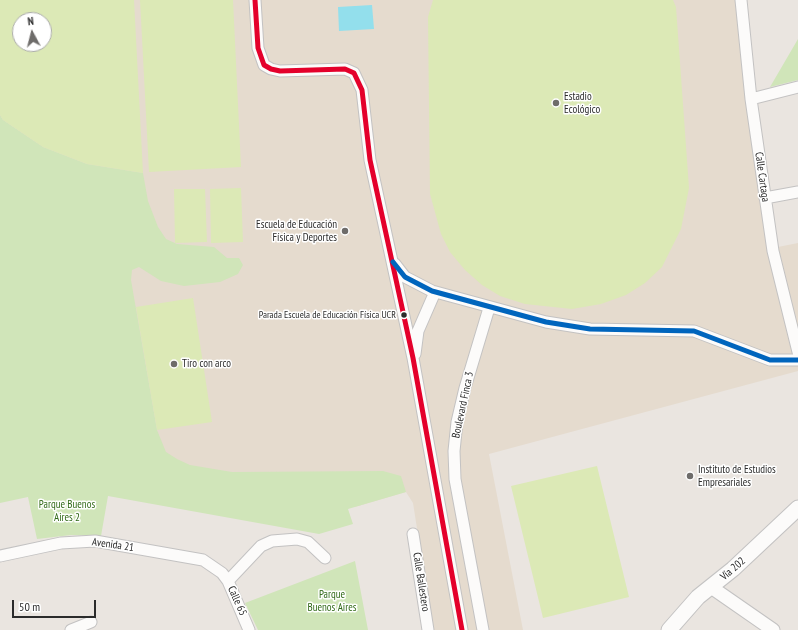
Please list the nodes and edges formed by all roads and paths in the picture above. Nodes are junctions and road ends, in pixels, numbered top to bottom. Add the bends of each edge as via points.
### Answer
1 (255, 0) edge
2 (741, 0) edge
3 (798, 87) edge
4 (751, 99) junction
5 (798, 192) edge
6 (766, 198) junction
7 (393, 262) junction
8 (435, 292) junction
9 (489, 308) junction
10 (798, 352) edge
11 (798, 360) edge
12 (414, 364) junction
13 (798, 508) edge
14 (413, 534) dead end
15 (0, 556) edge
16 (325, 558) dead end
17 (225, 577) junction
18 (711, 588) junction
19 (91, 622) dead end
20 (72, 630) edge
21 (249, 630) edge
22 (428, 630) edge
23 (462, 630) edge
24 (484, 630) edge
25 (668, 630) edge
26 (773, 630) edge

1 - 7 street via 258,48 264,64 280,71 346,69 354,73 358,80 364,100 370,160
2 - 4 street, Calle Cartaga
3 - 4 street
4 - 6 street, Calle Cartaga
5 - 6 street
6 - 10 street, Calle Cartaga via 773,251
7 - 8 street via 405,277
7 - 12 street
8 - 9 street
8 - 12 street via 418,332
9 - 11 street via 546,322 590,329 694,331 770,360
9 - 24 street, Boulevard Finca 3 via 465,388 457,422 454,451 455,479
12 - 23 street
13 - 18 main road, Vía 202
14 - 22 street, Calle Ballestero
15 - 17 street, Avenida 21 via 61,543 96,541 203,560
16 - 17 street via 308,542 297,539 272,541 261,546
17 - 21 street, Calle 65
18 - 25 main road, Vía 202 via 698,597
18 - 26 street
19 - 20 street

